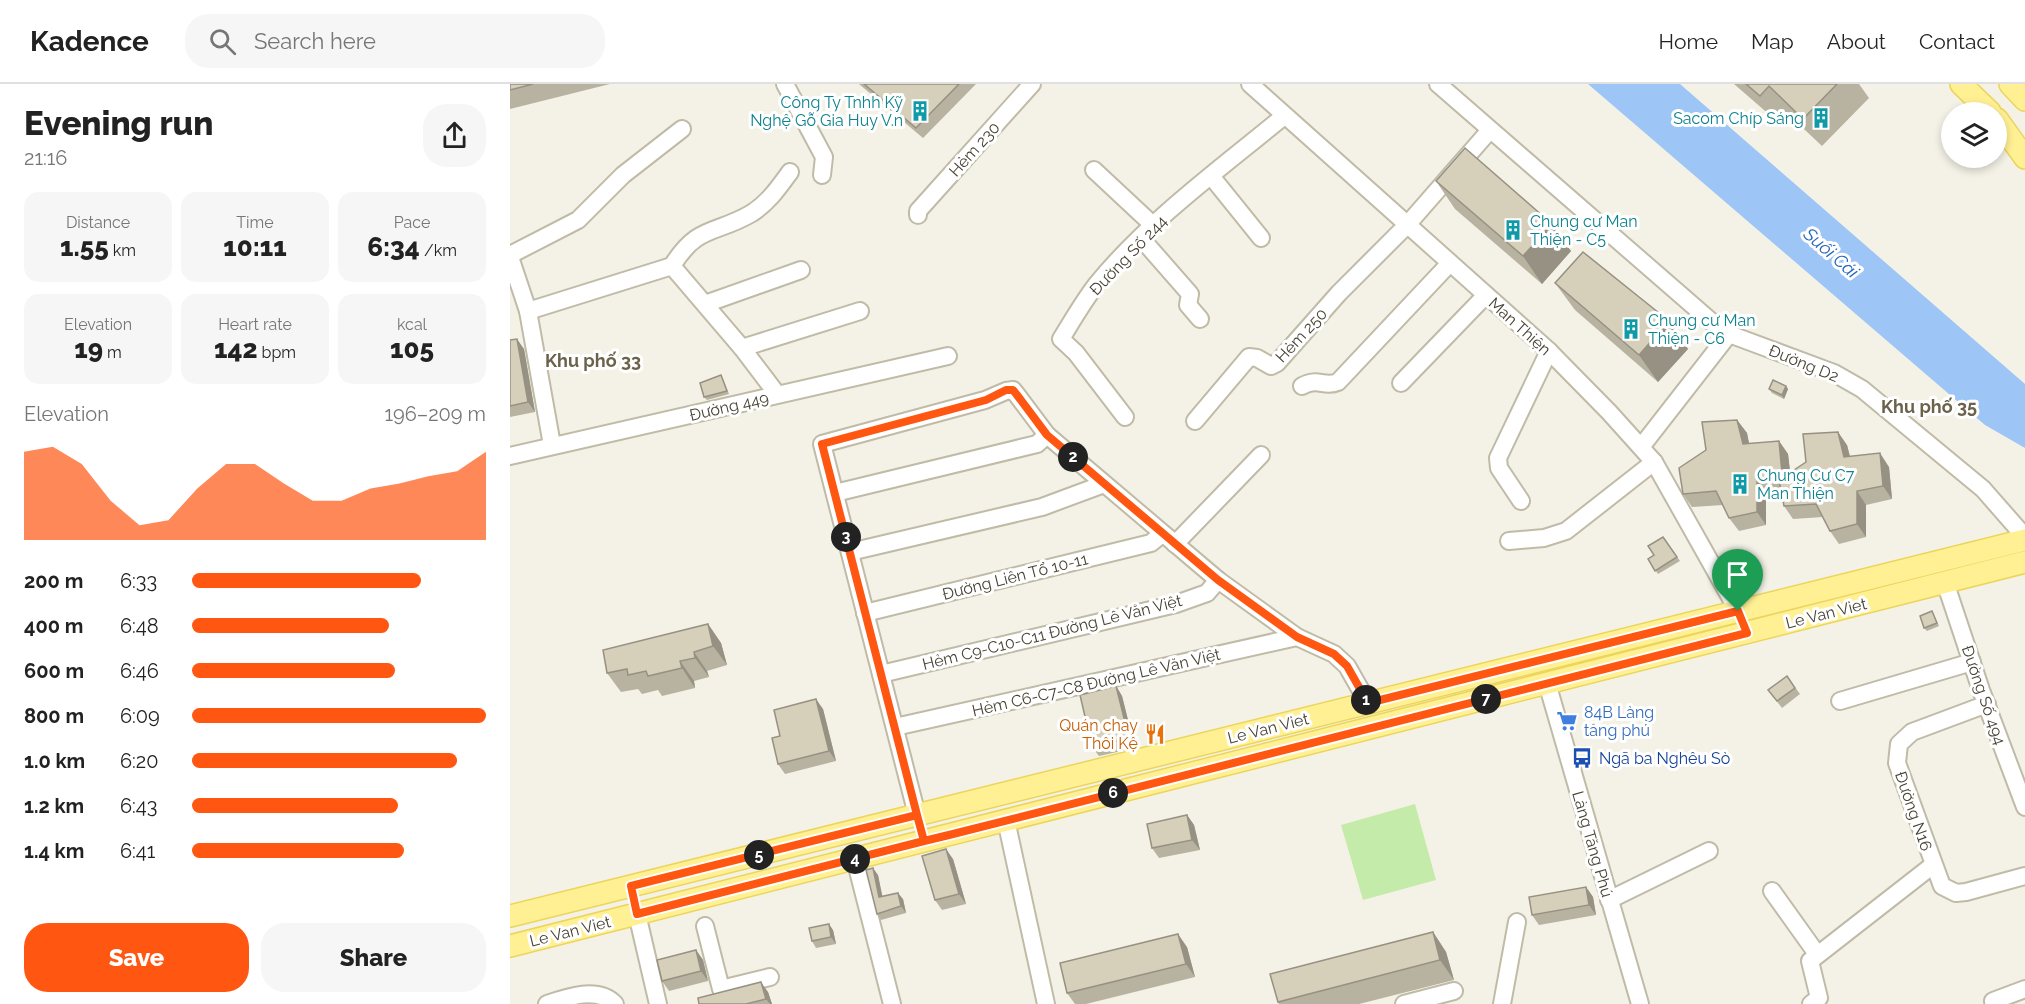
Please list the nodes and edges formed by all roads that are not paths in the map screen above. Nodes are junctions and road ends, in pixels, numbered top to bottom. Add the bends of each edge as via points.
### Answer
1 (785, 84) edge
2 (1032, 84) edge
3 (1250, 84) edge
4 (1438, 84) edge
5 (1961, 84) edge
6 (2010, 84) edge
7 (2025, 100) edge
8 (1980, 102) edge
9 (1284, 116) junction
10 (2007, 128) edge
11 (682, 129) dead end
12 (1490, 130) junction
13 (2007, 133) edge
14 (2025, 144) edge
15 (2025, 158) edge
16 (1094, 170) dead end
17 (790, 172) dead end
18 (822, 175) dead end
19 (1211, 176) junction
20 (918, 215) dead end
21 (1407, 225) junction
22 (1154, 226) junction
23 (1141, 238) junction
24 (1261, 238) dead end
25 (510, 256) edge
26 (1450, 262) junction
27 (672, 266) junction
28 (801, 270) dead end
29 (1486, 295) junction
30 (705, 304) junction
31 (528, 311) junction
32 (860, 311) dead end
33 (1200, 319) dead end
34 (1729, 334) junction
35 (742, 348) junction
36 (1549, 351) junction
37 (948, 356) dead end
38 (1401, 383) dead end
39 (1302, 386) dead end
40 (777, 394) junction
41 (1125, 417) dead end
42 (1195, 421) dead end
43 (1047, 435) junction
44 (552, 446) junction
45 (1641, 447) junction
46 (1261, 455) dead end
47 (510, 456) edge
48 (1654, 462) junction
49 (1104, 484) junction
50 (835, 492) junction
51 (1521, 501) dead end
52 (1168, 539) junction
53 (2025, 539) edge
54 (1509, 541) dead end
55 (850, 552) junction
56 (2025, 562) edge
57 (1218, 580) junction
58 (1945, 582) junction
59 (1738, 611) junction
60 (865, 613) junction
61 (1747, 633) junction
62 (1297, 637) junction
63 (1540, 660) junction
64 (1972, 662) junction
65 (881, 674) junction
66 (1546, 684) junction
67 (1840, 701) dead end
68 (1368, 703) junction
69 (1987, 704) junction
70 (895, 727) junction
71 (2025, 807) edge
72 (917, 815) junction
73 (1006, 820) junction
74 (924, 841) junction
75 (1710, 851) dead end
76 (855, 859) junction
77 (1933, 865) junction
78 (2025, 876) edge
79 (631, 886) junction
80 (1772, 891) dead end
81 (589, 897) junction
82 (1609, 900) junction
83 (637, 914) junction
84 (510, 916) edge
85 (1517, 922) dead end
86 (596, 924) junction
87 (705, 926) dead end
88 (510, 946) edge
89 (1817, 954) junction
90 (770, 977) dead end
91 (2025, 989) edge
92 (1454, 991) dead end
93 (1993, 1001) dead end
94 (547, 1004) edge
95 (615, 1004) edge
96 (658, 1004) edge
97 (892, 1004) edge
98 (1046, 1004) edge
99 (1404, 1004) edge
100 (1502, 1004) edge
101 (1640, 1004) edge
102 (1811, 1004) edge

1 - 18 street via 824,157
2 - 20 street, Hẻm 230
3 - 9 street, Man Thiện
4 - 12 street, Đường D2
5 - 8 main road
6 - 7 main road
9 - 19 street, Đường Số 244
9 - 21 street, Man Thiện
10 - 14 main road
11 - 25 street via 623,175 578,220
12 - 21 street
12 - 34 street, Đường D2
13 - 15 main road
16 - 22 street
17 - 27 street via 774,195 752,213 693,238
19 - 22 street, Đường Số 244
19 - 24 street
21 - 26 street, Man Thiện
21 - 42 street, Hẻm 250 via 1277,363 1271,366 1249,357
22 - 23 street, Đường Số 244
23 - 33 street via 1190,294 1188,305
23 - 41 street, Đường Số 244 via 1096,286 1061,339
25 - 31 street
26 - 29 street, Man Thiện
26 - 39 street via 1338,382 1313,381
27 - 30 street
27 - 31 street
28 - 30 street
29 - 36 street, Man Thiện
29 - 38 street
30 - 35 street
31 - 44 street
32 - 35 street
34 - 45 street
34 - 53 street, Đường D2 via 1834,374 1862,389 1983,489
35 - 40 street
36 - 45 street, Man Thiện
36 - 51 street via 1498,458 1499,468
37 - 40 street, Đường 449
40 - 44 street, Đường 449
43 - 49 street
43 - 50 street via 1037,444
43 - 50 street via 1013,390 1006,390 986,400 822,444
44 - 47 street, Đường 449
45 - 48 street, Man Thiện
46 - 52 street
48 - 54 street via 1566,531 1544,538
48 - 59 street, Man Thiện
49 - 52 street
49 - 55 street via 1042,507
50 - 55 street
52 - 57 street
52 - 60 street, Đường Liên Tổ 10-11
53 - 59 main road, Le Van Viet
55 - 60 street
56 - 58 main road, Le Van Viet
57 - 62 street
57 - 65 street, Hẻm C9-C10-C11 Đường Lê Văn Việt via 1207,593 1176,604
58 - 61 main road, Le Van Viet
58 - 64 street, Đường Số 494
59 - 61 main road
59 - 63 main road, Le Van Viet
60 - 65 street
61 - 66 main road, Le Van Viet
62 - 68 street via 1334,654 1347,666
62 - 70 street, Hẻm C6-C7-C8 Đường Lê Văn Việt
63 - 66 main road
63 - 68 main road, Le Van Viet
64 - 67 street
64 - 69 street, Đường Số 494
65 - 70 street
66 - 73 main road, Le Van Viet
66 - 82 street, Làng Tăng Phú
68 - 72 main road, Le Van Viet
69 - 71 street, Đường Số 494
69 - 77 street, Đường N16 via 1912,732 1899,744 1897,763
70 - 72 street
72 - 74 main road
72 - 79 main road, Le Van Viet
73 - 74 main road, Le Van Viet
73 - 98 street
74 - 76 main road, Le Van Viet
75 - 82 street
76 - 83 main road, Le Van Viet
76 - 97 street
77 - 78 street, Đường N16 via 1942,886 1956,893
77 - 89 street
79 - 81 main road, Le Van Viet
79 - 83 main road
80 - 89 street
81 - 84 main road, Le Van Viet
81 - 86 main road
82 - 101 street, Làng Tăng Phú
83 - 86 main road, Le Van Viet
83 - 96 street
85 - 100 street
86 - 88 main road, Le Van Viet
87 - 90 street via 714,991
89 - 102 street via 1810,961 1818,998
91 - 93 street
92 - 99 street
94 - 95 street via 574,994 600,995

